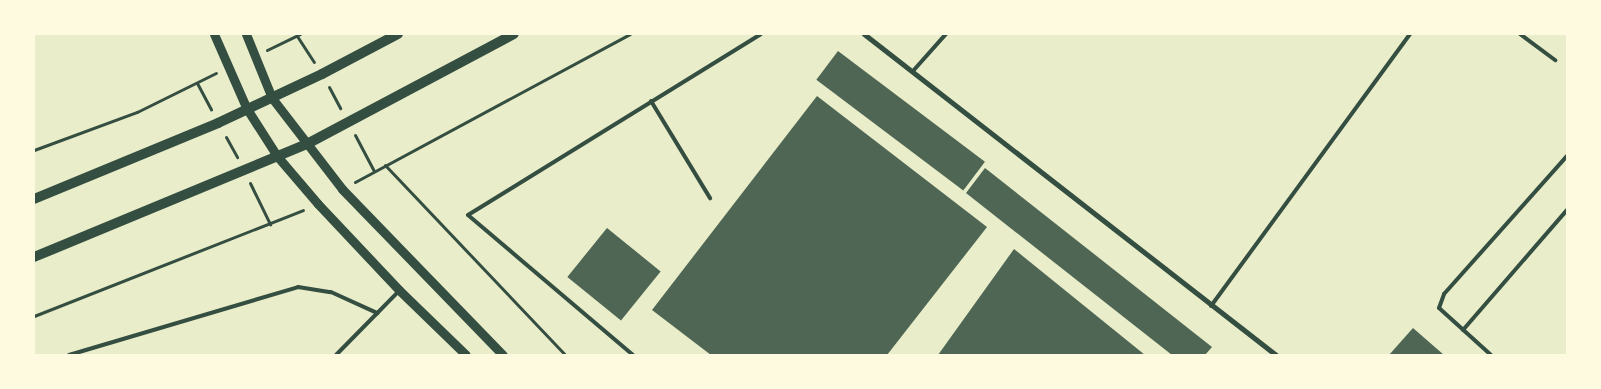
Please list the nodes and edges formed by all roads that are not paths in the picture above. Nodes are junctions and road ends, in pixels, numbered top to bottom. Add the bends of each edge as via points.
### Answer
1 (214, 34) edge
2 (246, 34) edge
3 (398, 34) edge
4 (514, 34) edge
5 (761, 34) edge
6 (864, 34) edge
7 (946, 34) edge
8 (1410, 34) edge
9 (1520, 34) edge
10 (1555, 60) dead end
11 (913, 71) junction
12 (272, 98) junction
13 (651, 100) junction
14 (247, 110) junction
15 (307, 144) junction
16 (277, 156) junction
17 (1567, 156) edge
18 (710, 198) dead end
19 (34, 199) edge
20 (1567, 210) edge
21 (34, 256) edge
22 (399, 290) junction
23 (1211, 306) junction
24 (377, 313) junction
25 (1463, 330) junction
26 (69, 355) edge
27 (336, 355) edge
28 (466, 355) edge
29 (504, 355) edge
30 (632, 355) edge
31 (1276, 355) edge
32 (1491, 355) edge

1 - 14 street
2 - 12 street
3 - 12 main road
4 - 15 main road
5 - 13 lane
6 - 11 street
7 - 11 lane
8 - 23 lane
9 - 10 lane
11 - 23 street
12 - 14 main road
12 - 15 street
13 - 18 lane
13 - 30 lane via 468,215
14 - 16 street
14 - 19 main road
15 - 16 main road
15 - 29 street via 342,189
16 - 21 main road
16 - 22 street
17 - 25 lane via 1444,294 1438,308
20 - 25 lane
22 - 24 lane
22 - 28 street
23 - 31 street
24 - 26 lane via 331,292 298,287
24 - 27 lane
25 - 32 lane

